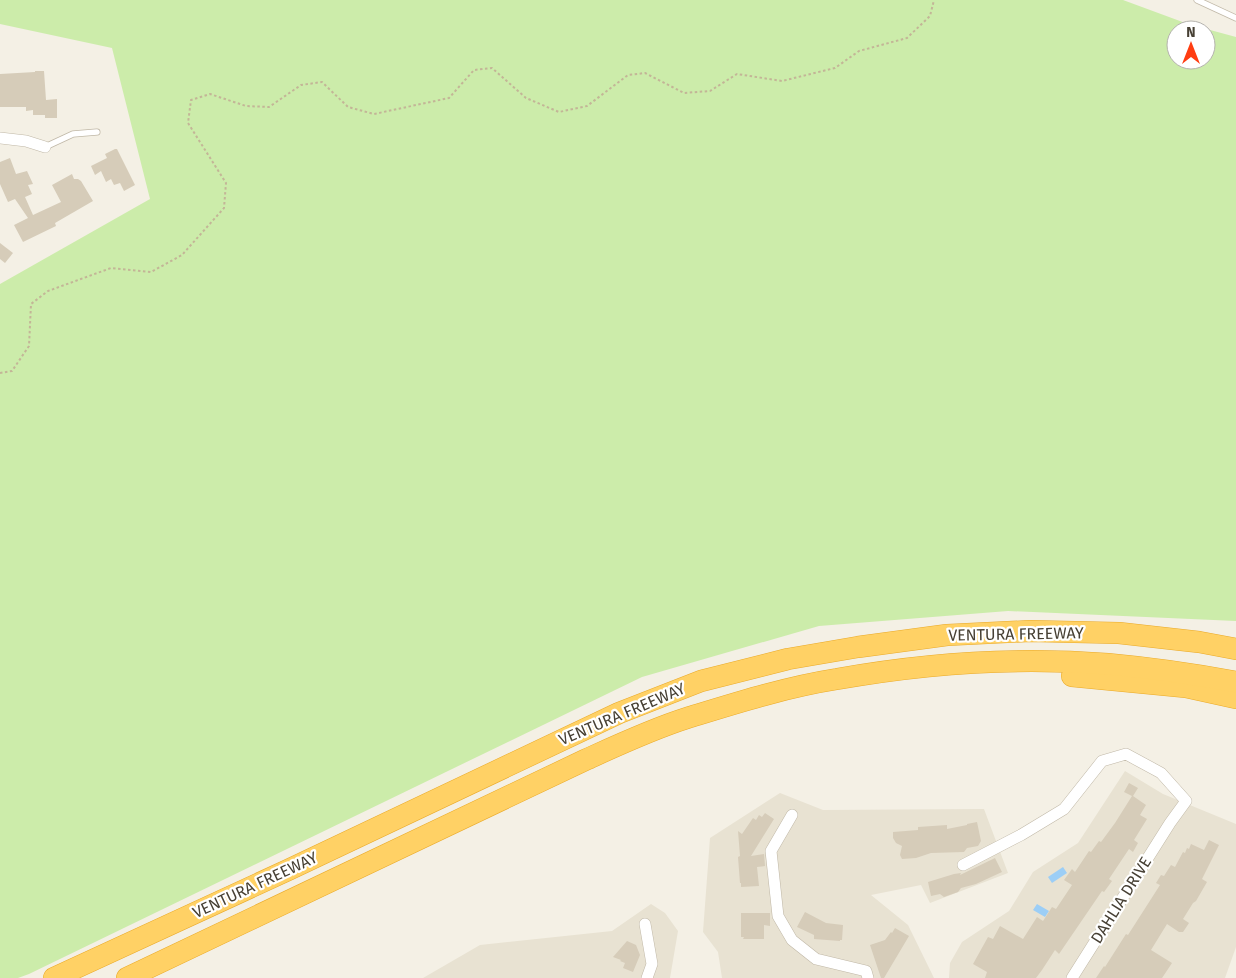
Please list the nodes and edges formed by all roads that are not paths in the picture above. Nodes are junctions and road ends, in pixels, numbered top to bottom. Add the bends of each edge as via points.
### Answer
1 (1197, 0) edge
2 (1236, 18) edge
3 (97, 132) dead end
4 (0, 138) edge
5 (45, 147) joint
6 (858, 647) junction
7 (1236, 649) edge
8 (1236, 662) edge
9 (1236, 682) edge
10 (1236, 698) edge
11 (792, 816) dead end
12 (963, 865) dead end
13 (288, 870) junction
14 (645, 924) dead end
15 (54, 978) edge
16 (84, 978) edge
17 (127, 978) edge
18 (149, 978) edge
19 (647, 978) edge
20 (868, 978) edge
21 (1072, 978) edge

1 - 2 lane
3 - 5 lane via 73,134
4 - 5 street
6 - 7 highway, VENTURA FREEWAY via 947,635 1030,631 1119,633
6 - 8 highway via 875,654 965,644 1052,642 1162,650
6 - 13 highway, VENTURA FREEWAY via 788,659 701,681 619,713
9 - 17 highway via 1108,664 975,663 904,668 766,694 685,719 585,760
10 - 18 highway via 1186,687 1046,673 952,676 865,687 780,706 711,725 634,752
11 - 20 street via 771,851 778,916 792,940 816,959 866,971
12 - 21 street, DAHLIA DRIVE via 1064,809 1102,760 1126,754 1161,774 1186,801
13 - 15 highway, VENTURA FREEWAY
13 - 16 highway via 257,896
14 - 19 street via 652,964

